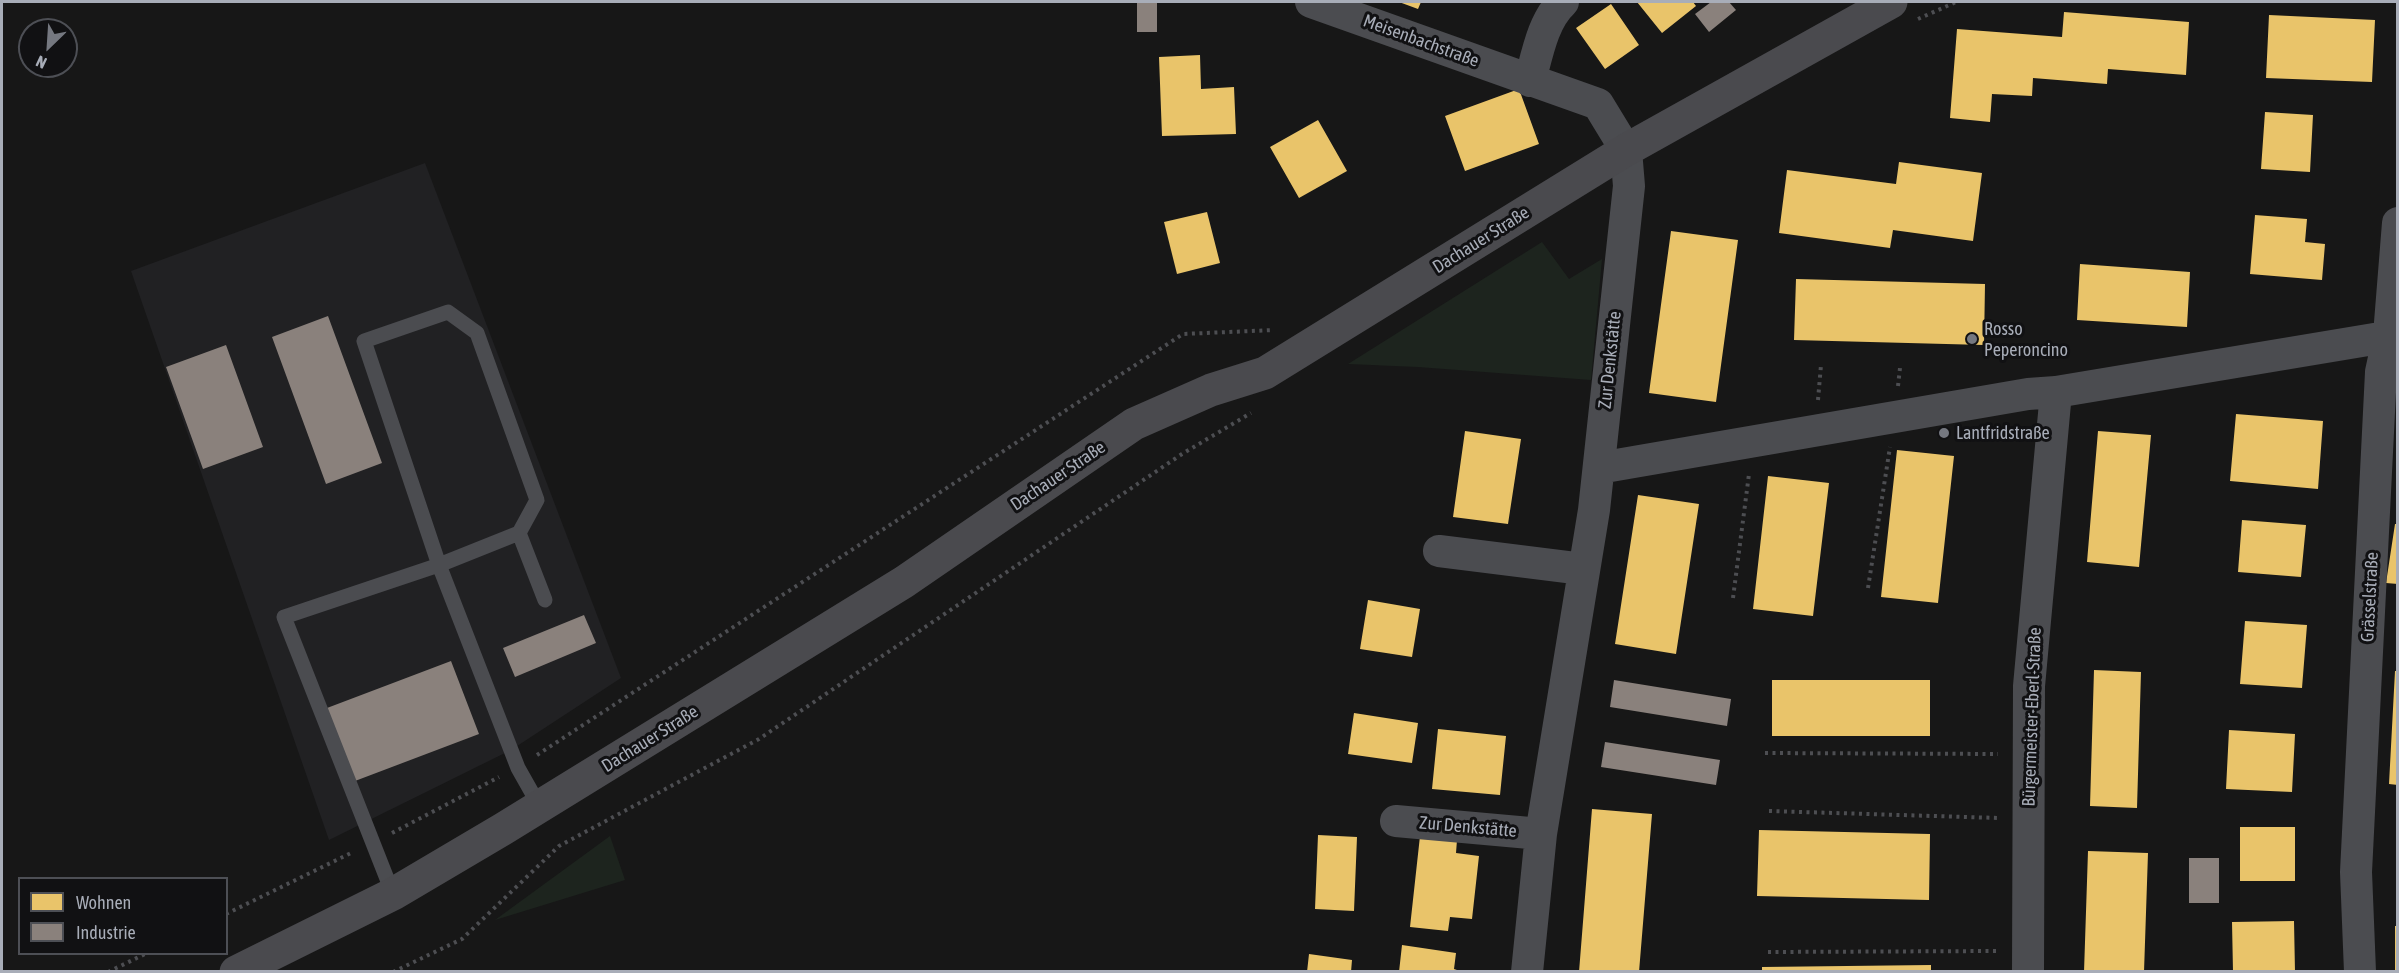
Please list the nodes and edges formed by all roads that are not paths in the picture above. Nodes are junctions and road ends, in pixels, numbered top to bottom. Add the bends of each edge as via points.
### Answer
1 (1311, 2) edge
2 (1563, 2) edge
3 (1892, 2) edge
4 (1530, 81) junction
5 (1626, 150) junction
6 (2397, 223) edge
7 (2393, 335) edge
8 (2056, 392) junction
9 (1599, 468) junction
10 (519, 533) junction
11 (1440, 551) dead end
12 (439, 565) junction
13 (1583, 569) junction
14 (545, 600) dead end
15 (540, 807) junction
16 (1396, 821) dead end
17 (1541, 834) junction
18 (393, 894) junction
19 (2028, 961) edge
20 (236, 972) edge
21 (1527, 972) edge
22 (2360, 972) edge

1 - 4 street, Meisenbachstraße
2 - 4 street via 1554,10
3 - 5 street, Dachauer Straße
4 - 5 street, Meisenbachstraße via 1598,104
5 - 9 street, Zur Denkstätte via 1629,186
5 - 15 street, Dachauer Straße via 1265,373 1201,394 1134,424 904,582
6 - 7 street, Grässelstraße
7 - 8 street
7 - 22 street, Grässelstraße via 2381,372 2357,849
8 - 9 street
8 - 19 street, Bürgermeister-Eberl-Straße via 2029,686
9 - 13 street, Zur Denkstätte
10 - 12 lane
10 - 12 lane via 537,500 477,333 448,312 364,341
10 - 14 lane
11 - 13 street
12 - 15 lane via 518,768
12 - 18 lane via 285,617
13 - 17 street, Zur Denkstätte
15 - 18 street, Dachauer Straße
16 - 17 street, Zur Denkstätte
17 - 21 street, Zur Denkstätte
18 - 20 street, Dachauer Straße

